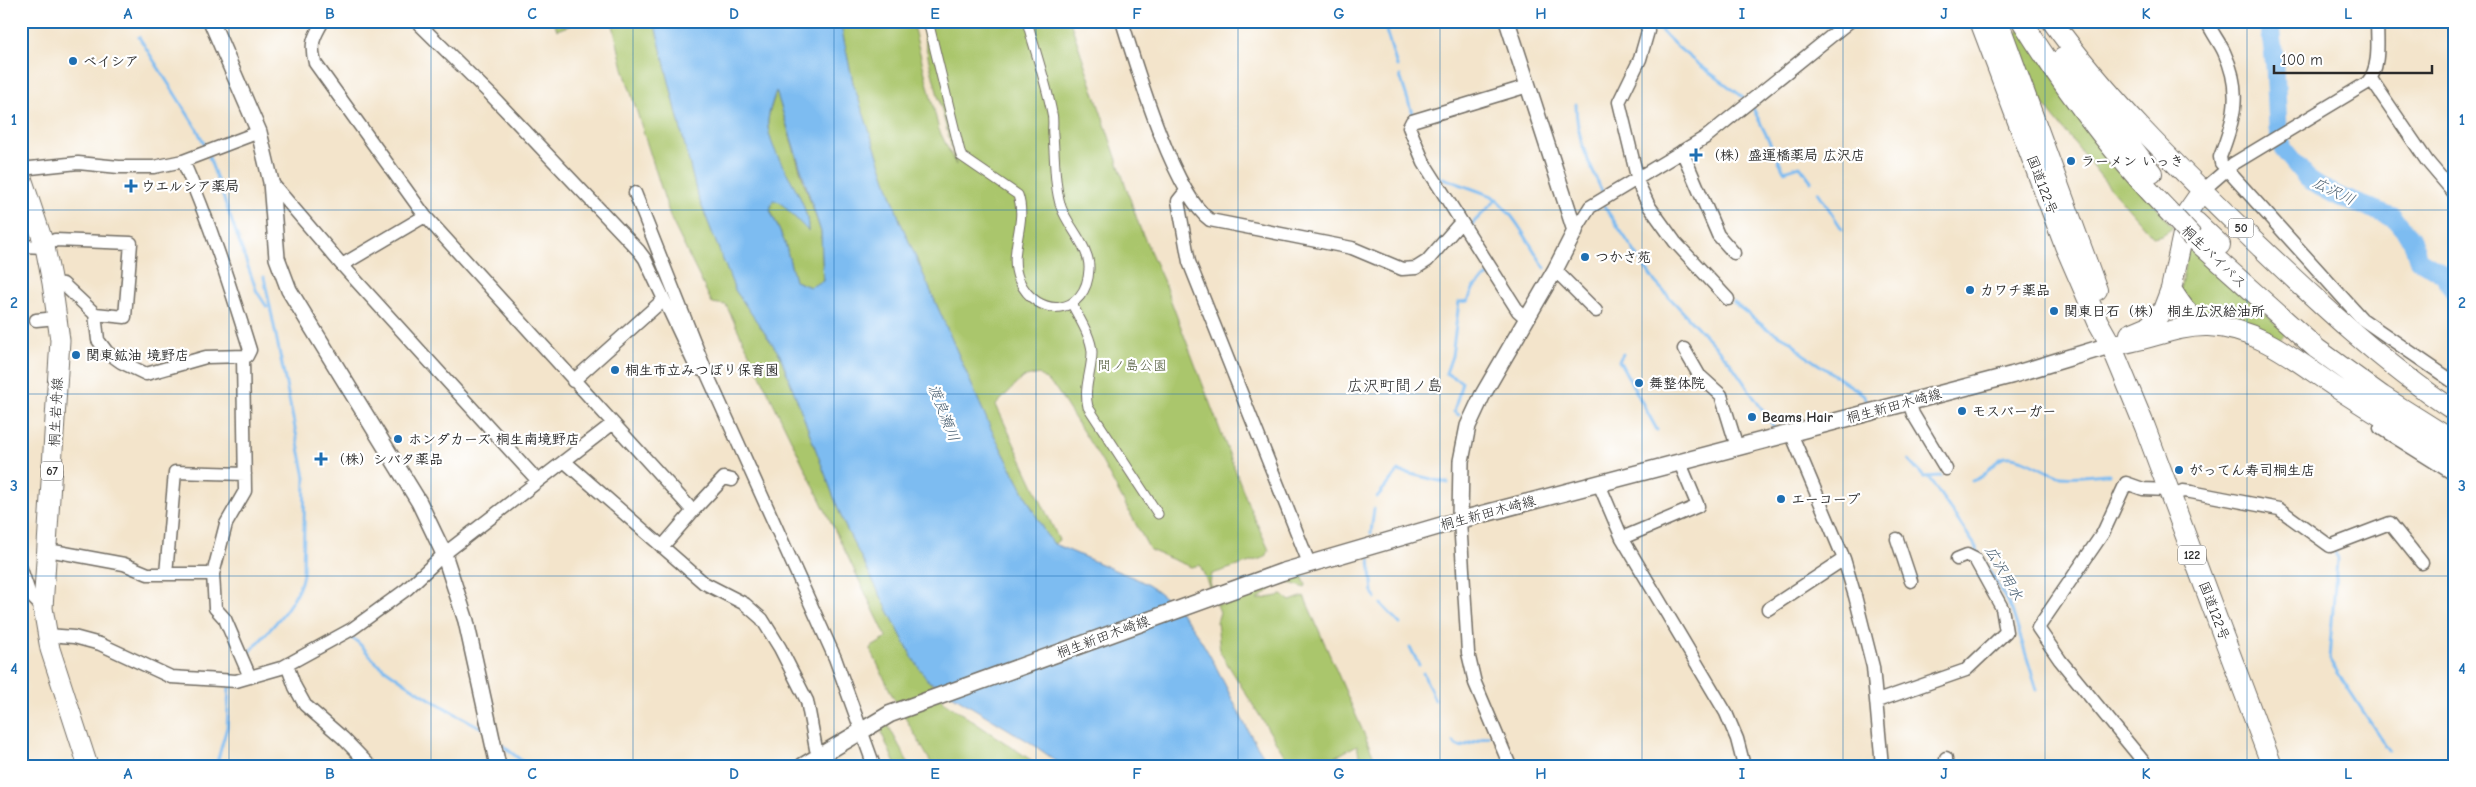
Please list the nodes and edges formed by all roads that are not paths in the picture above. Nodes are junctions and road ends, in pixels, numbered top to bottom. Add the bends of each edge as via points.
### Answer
1 (210, 21) edge
2 (323, 21) edge
3 (416, 21) edge
4 (928, 21) edge
5 (1027, 21) edge
6 (1122, 21) edge
7 (1507, 21) edge
8 (1646, 21) edge
9 (1850, 21) edge
10 (1980, 21) edge
11 (1998, 21) edge
12 (2052, 21) edge
13 (2208, 21) edge
14 (2377, 21) edge
15 (2450, 21) edge
16 (2028, 22) edge
17 (2455, 28) edge
18 (2371, 79) junction
19 (1528, 86) junction
20 (259, 132) junction
21 (1682, 151) junction
22 (183, 161) junction
23 (21, 168) edge
24 (2226, 169) junction
25 (21, 175) edge
26 (1637, 178) junction
27 (271, 182) junction
28 (1186, 191) junction
29 (2202, 191) junction
30 (635, 193) dead end
31 (2455, 194) edge
32 (425, 216) junction
33 (1462, 222) junction
34 (2194, 230) junction
35 (1575, 231) junction
36 (21, 246) edge
37 (44, 247) junction
38 (1734, 254) dead end
39 (342, 264) junction
40 (1555, 270) junction
41 (52, 283) junction
42 (2171, 289) junction
43 (1728, 299) dead end
44 (663, 300) junction
45 (1072, 304) junction
46 (1596, 311) dead end
47 (95, 314) junction
48 (57, 318) junction
49 (1527, 319) junction
50 (36, 320) dead end
51 (2207, 326) junction
52 (2111, 345) junction
53 (1684, 349) dead end
54 (242, 357) junction
55 (707, 374) junction
56 (573, 381) junction
57 (2455, 383) edge
58 (1909, 402) junction
59 (2455, 410) edge
60 (2386, 419) junction
61 (612, 424) junction
62 (2455, 427) edge
63 (1791, 433) junction
64 (2455, 442) edge
65 (1737, 448) junction
66 (2455, 458) edge
67 (564, 461) junction
68 (1680, 462) junction
69 (1946, 469) dead end
70 (246, 474) junction
71 (2455, 475) edge
72 (732, 480) dead end
73 (538, 481) junction
74 (1599, 484) junction
75 (2168, 493) junction
76 (693, 511) junction
77 (1158, 514) dead end
78 (1460, 520) junction
79 (1622, 538) junction
80 (1897, 539) dead end
81 (662, 546) junction
82 (48, 550) junction
83 (444, 554) junction
84 (1844, 559) junction
85 (1957, 559) dead end
86 (1310, 563) junction
87 (2422, 563) dead end
88 (21, 569) edge
89 (166, 574) junction
90 (213, 574) junction
91 (1911, 581) dead end
92 (42, 608) junction
93 (1768, 609) dead end
94 (47, 635) junction
95 (288, 665) junction
96 (250, 677) junction
97 (1877, 701) junction
98 (872, 724) junction
99 (820, 755) junction
100 (88, 766) edge
101 (370, 766) edge
102 (498, 766) edge
103 (803, 766) edge
104 (874, 766) edge
105 (1510, 766) edge
106 (1744, 766) edge
107 (1882, 766) edge
108 (2147, 766) edge
109 (2272, 766) edge

1 - 20 street
2 - 32 street via 311,48 316,63
3 - 44 street via 639,250
4 - 45 street via 962,156 1018,195 1021,226 1014,255 1020,282 1030,297 1039,303 1055,308
5 - 45 street via 1053,114 1061,207 1089,268 1085,285
6 - 28 street via 1173,165
7 - 19 street
8 - 26 street via 1647,34 1640,59 1619,102
9 - 21 street via 1706,137
10 - 52 highway, 国道122号 via 2065,246
11 - 52 highway, 国道122号 via 2082,247 2109,325
12 - 29 highway, 50 via 2118,104
13 - 24 street via 2236,82 2233,118 2219,160
14 - 18 street via 2376,58
15 - 17 street
16 - 34 highway, 桐生バイパス / 50, bridge via 2059,77 2104,138
18 - 24 street
18 - 31 street via 2427,161
19 - 33 street via 1409,124 1424,163
19 - 35 street
20 - 22 street
20 - 27 street
21 - 26 street
21 - 38 street via 1718,235
22 - 23 street via 154,167 78,163
22 - 54 street via 206,214 250,350 247,356
24 - 29 street
24 - 57 street via 2362,319
25 - 37 main road, 桐生岩舟線 / 67
26 - 35 street via 1590,207
26 - 43 street via 1649,206 1675,242
27 - 39 street
27 - 83 street via 277,258 289,290 419,502
28 - 33 street via 1210,220 1352,248 1402,269 1416,268 1427,261
28 - 86 street via 1178,201 1189,262
29 - 42 highway via 2188,211
29 - 59 highway, 50 via 2354,333
30 - 55 street
32 - 39 street
32 - 56 street
33 - 49 street via 1518,311
34 - 62 highway, 桐生バイパス / 50 via 2327,340
34 - 64 highway, 桐生バイパス / 50 via 2317,349 2382,396
35 - 40 street
36 - 37 street
37 - 41 main road, 桐生岩舟線 / 67
37 - 47 street via 55,240 130,243 125,317
39 - 73 street
40 - 46 street
40 - 49 street
41 - 47 street via 63,284
41 - 48 main road, 桐生岩舟線 / 67
42 - 51 highway via 2190,316
42 - 52 highway via 2164,310 2153,323
44 - 55 street via 694,363
44 - 56 street
45 - 77 street via 1091,347 1086,387 1088,407
47 - 54 street via 101,345 122,362 146,374 206,357
48 - 50 street
48 - 82 main road, 桐生岩舟線 / 67 via 60,340
49 - 78 street via 1468,426 1461,461
51 - 52 highway
51 - 60 highway via 2243,332 2267,341
52 - 58 main road, 桐生新田木崎線
52 - 75 highway, 国道122号 / 122
53 - 65 street via 1699,375 1721,395
54 - 70 street
55 - 98 street via 835,658
56 - 61 street
58 - 63 main road, 桐生新田木崎線
58 - 69 street
60 - 66 highway
60 - 71 street via 2380,428
61 - 67 street
61 - 76 street
63 - 65 main road, 桐生新田木崎線
63 - 84 street
65 - 68 main road, 桐生新田木崎線
67 - 73 street
67 - 81 street
68 - 74 main road, 桐生新田木崎線
68 - 79 street via 1698,506
70 - 89 street via 175,472
70 - 90 street via 245,491 226,524
72 - 76 street via 724,478
73 - 83 street
74 - 78 main road, 桐生新田木崎線
74 - 79 street
75 - 87 street via 2191,492 2274,508 2330,546 2390,523
75 - 108 street via 2126,483 2104,533 2038,628 2060,660
75 - 109 highway, 国道122号 / 122
76 - 81 street
78 - 86 main road, 桐生新田木崎線
78 - 105 street via 1468,653 1475,683
79 - 106 street via 1726,713
80 - 91 street
81 - 99 street via 704,584 745,604 762,619 807,701
82 - 89 street via 124,564 148,574
82 - 92 main road, 桐生岩舟線 / 67
83 - 95 street via 407,589 352,629
83 - 102 street via 466,621
84 - 93 street
84 - 97 street via 1873,667
85 - 97 street via 1967,555 1975,559 2002,608 2006,632 1966,670
86 - 98 main road, 桐生新田木崎線
88 - 92 street via 30,595
89 - 90 street
90 - 96 street via 215,608 225,619
92 - 94 main road, 桐生岩舟線 / 67
94 - 96 street via 74,637 100,644 171,677 226,682
94 - 100 main road, 桐生岩舟線 / 67
95 - 96 street
95 - 101 street via 305,705
97 - 107 street
98 - 99 main road, 桐生新田木崎線
98 - 104 street
99 - 103 main road, 桐生新田木崎線

